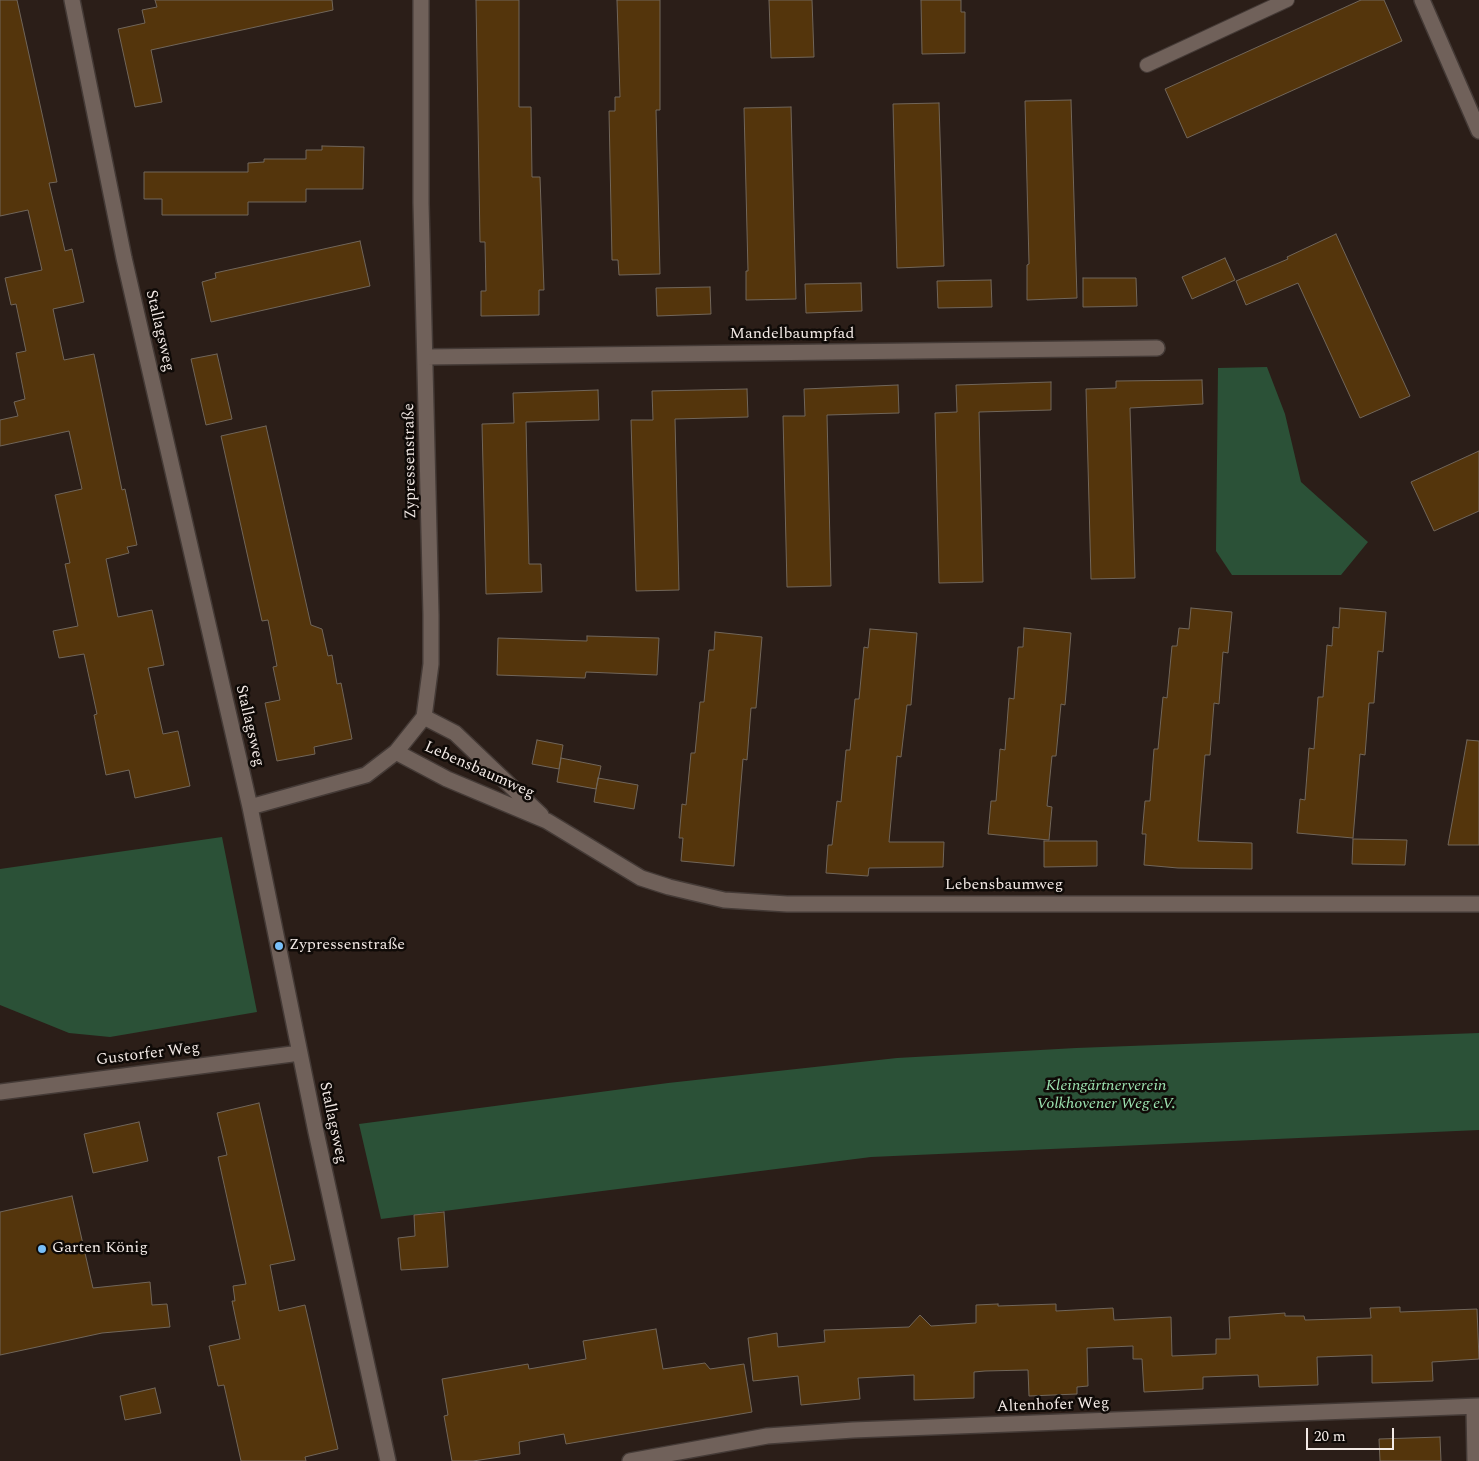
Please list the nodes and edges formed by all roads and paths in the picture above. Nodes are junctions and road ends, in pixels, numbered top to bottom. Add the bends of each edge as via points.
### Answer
1 (72, 0) edge
2 (422, 0) edge
3 (1287, 0) edge
4 (1422, 0) edge
5 (1147, 65) dead end
6 (1479, 131) edge
7 (1157, 348) dead end
8 (426, 357) junction
9 (424, 717) junction
10 (396, 752) junction
11 (250, 807) junction
12 (548, 821) junction
13 (1479, 904) edge
14 (300, 1053) junction
15 (0, 1092) edge
16 (1477, 1407) edge
17 (388, 1461) edge
18 (630, 1461) edge
19 (1475, 1461) edge

1 - 11 street, Stallagsweg via 124,258
2 - 8 street, Zypressenstraße via 421,203
3 - 5 lane
4 - 6 street
7 - 8 street, Mandelbaumpfad
8 - 9 street, Zypressenstraße via 431,664
9 - 10 street
9 - 12 street, Lebensbaumweg via 455,733
10 - 11 street via 366,775
10 - 12 street, Lebensbaumweg via 447,779
11 - 14 street, Stallagsweg
12 - 13 street, Lebensbaumweg via 641,878 724,900 787,904
14 - 15 street, Gustorfer Weg
14 - 17 street, Stallagsweg
16 - 18 street, Altenhofer Weg via 853,1430 767,1436
16 - 19 street

